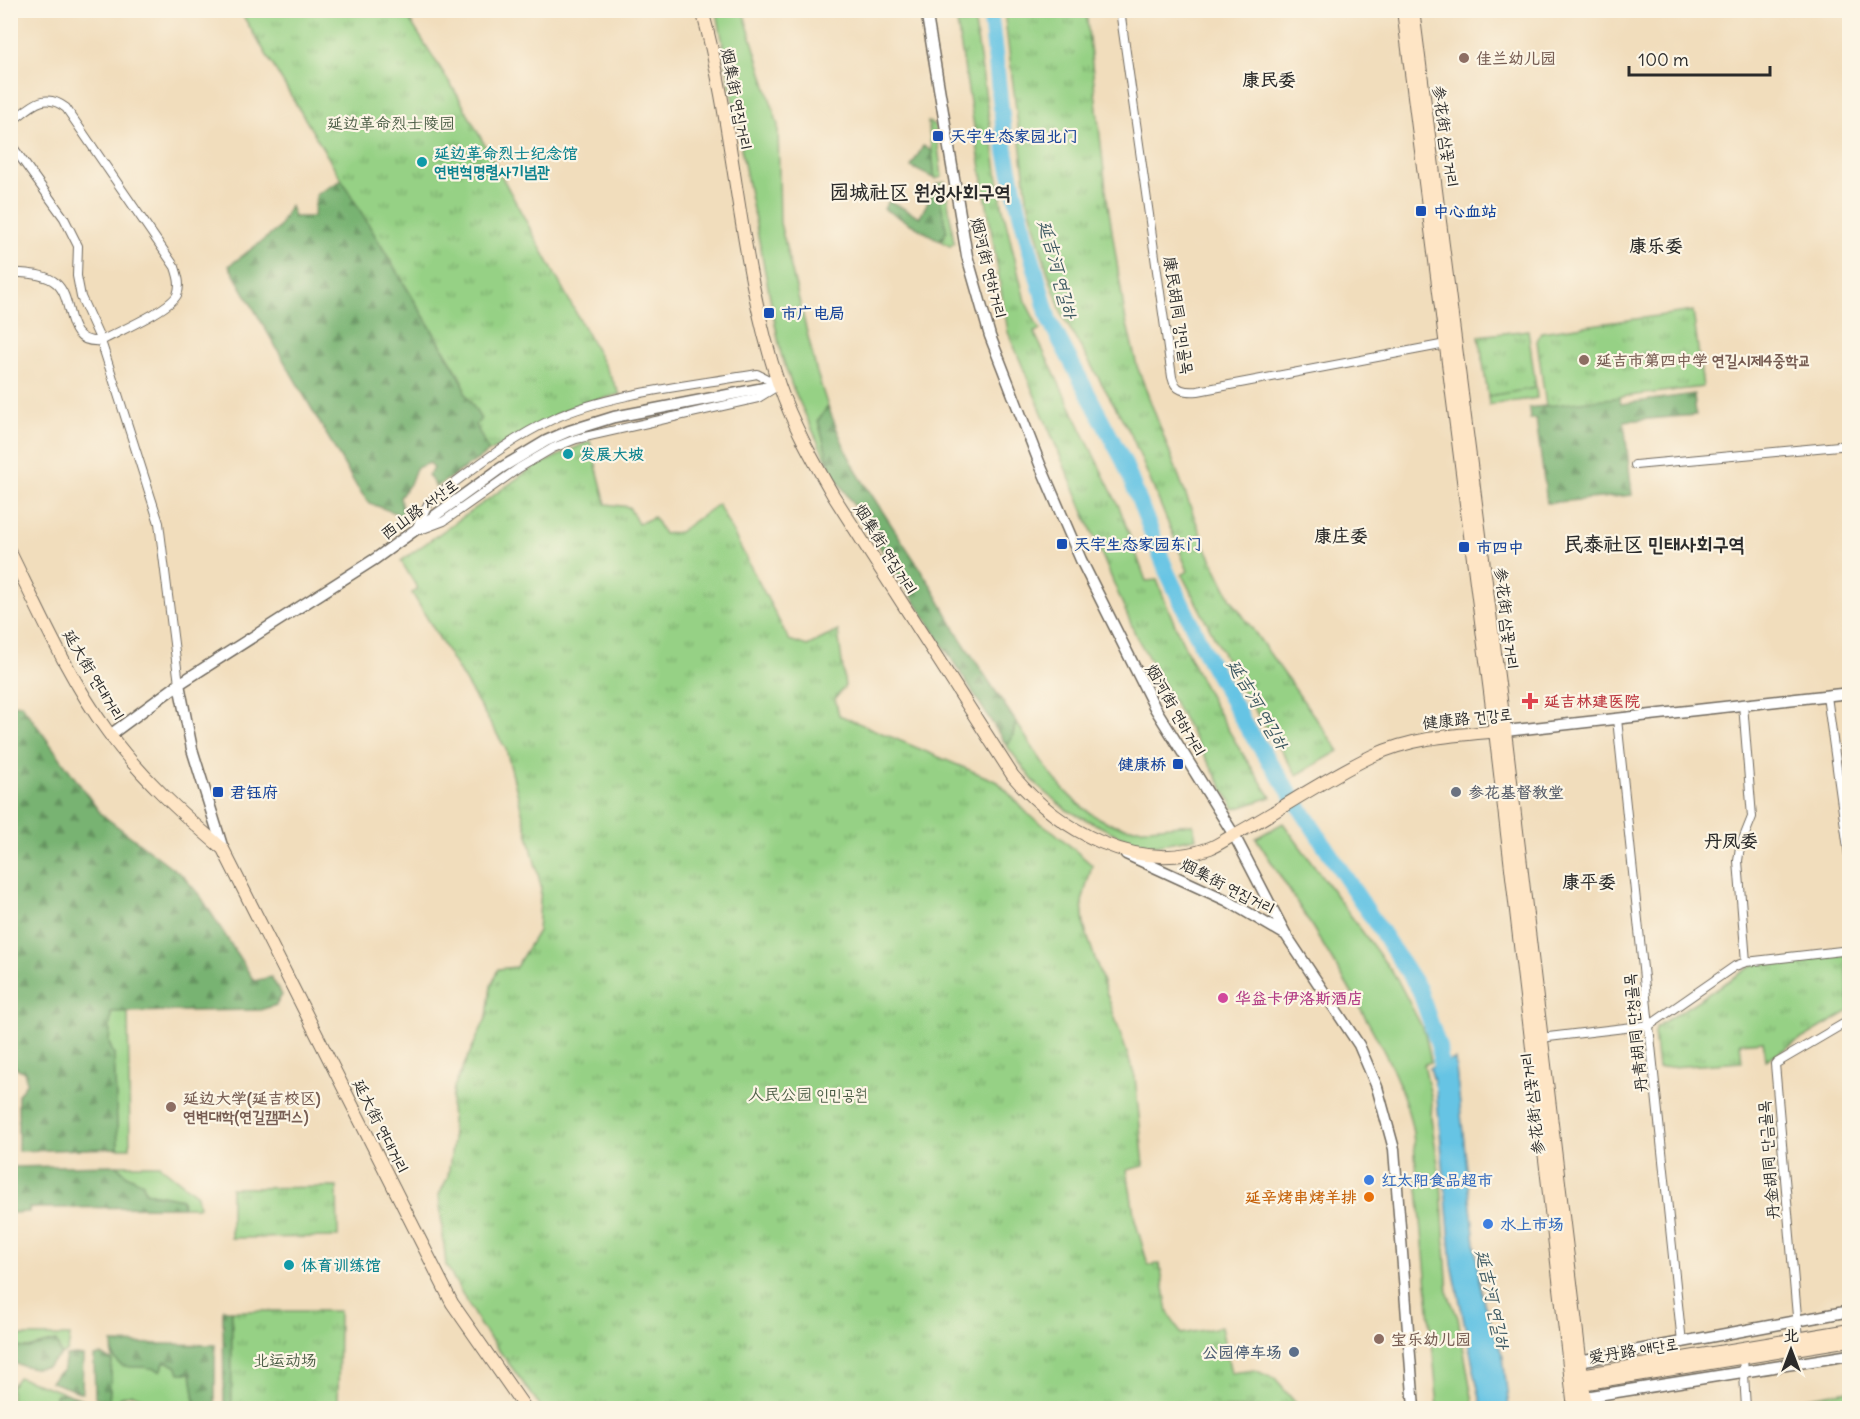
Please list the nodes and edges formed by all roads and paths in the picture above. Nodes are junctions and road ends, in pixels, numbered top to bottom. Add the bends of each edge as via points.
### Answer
1 (702, 10) edge
2 (926, 10) edge
3 (1120, 10) edge
4 (1403, 10) edge
5 (1413, 10) edge
6 (10, 123) edge
7 (10, 143) edge
8 (10, 272) edge
9 (101, 341) junction
10 (1446, 344) junction
11 (779, 385) junction
12 (1850, 445) edge
13 (1635, 465) dead end
14 (415, 532) junction
15 (10, 552) edge
16 (179, 684) junction
17 (1850, 693) edge
18 (1827, 696) junction
19 (1743, 704) junction
20 (1617, 719) junction
21 (1500, 731) junction
22 (110, 735) junction
23 (1234, 835) junction
24 (1115, 848) junction
25 (223, 849) junction
26 (1850, 863) edge
27 (1286, 935) junction
28 (1850, 950) edge
29 (1746, 962) junction
30 (1850, 1020) edge
31 (1650, 1024) junction
32 (1540, 1038) junction
33 (1850, 1311) edge
34 (1797, 1320) junction
35 (1850, 1330) edge
36 (1799, 1339) junction
37 (1850, 1340) edge
38 (1682, 1343) junction
39 (1850, 1354) edge
40 (1743, 1357) junction
41 (1579, 1361) junction
42 (1744, 1372) junction
43 (1576, 1380) junction
44 (1585, 1403) edge
45 (525, 1408) edge
46 (1414, 1408) edge
47 (1574, 1408) edge
48 (1746, 1408) edge

1 - 11 main road, 烟集街 연집거리 via 756,297
2 - 23 street, 烟河街 연하거리 via 967,256 990,336 1041,467 1113,627 1155,708
3 - 10 street, 康民胡同 강민골목 via 1176,387 1198,391
4 - 10 main road, 参花街 삼꽃거리
5 - 21 main road, 参花街 삼꽃거리
6 - 9 street via 46,100 56,100 66,108 175,267 180,280 177,296
7 - 9 street via 64,218 78,246 81,297
8 - 9 street via 55,281 81,337 89,342
9 - 16 street via 159,523
10 - 21 main road, 参花街 삼꽃거리
11 - 14 street, 西山路 서산로 via 614,417 569,431 524,453
11 - 14 street via 757,374 603,402 555,418 493,454 435,497
11 - 24 main road, 烟集街 연집거리 via 833,495 1013,776 1044,809
12 - 13 street
14 - 16 street, 西山路 서산로
15 - 22 main road, 延大街 연대거리 via 72,676
16 - 22 street, 西山路 서산로
16 - 25 street, 延大街 연대거리 via 192,749
17 - 18 street, 健康路 건강로
18 - 19 street, 健康路 건강로
18 - 26 street
19 - 20 street, 健康路 건강로
19 - 29 street via 1752,817 1738,861
20 - 21 street, 健康路 건강로
20 - 31 street, 丹青胡同 단청골목
21 - 23 main road, 健康路 건강로 via 1426,738 1393,747
21 - 32 main road, 参花街 삼꽃거리
21 - 43 main road, 参花街 삼꽃거리
22 - 25 main road, 延大街 연대거리 via 182,814
23 - 24 main road, 健康路 건강로 via 1211,848 1179,854 1149,855
23 - 27 street, 烟河街 연하거리
24 - 27 street, 烟集街 연집거리 via 1226,900
25 - 45 main road, 延大街 연대거리 via 452,1303
27 - 46 street, 烟河街 연하거리 via 1359,1045 1388,1122 1394,1149
28 - 29 street
29 - 31 street
30 - 34 street, 丹金胡同 단금골목 via 1775,1064
31 - 32 street
31 - 38 street, 丹青胡同 단청골목
32 - 41 main road, 参花街 삼꽃거리
33 - 34 street, 爱丹路 애단로
34 - 36 street, 丹金胡同 단금골목
34 - 38 street, 爱丹路 애단로
35 - 36 main road, 爱丹路 애단로
36 - 43 main road, 爱丹路 애단로
37 - 40 main road, 爱丹路 애단로
38 - 41 street, 爱丹路 애단로
39 - 42 street
40 - 42 street
40 - 43 main road, 爱丹路 애단로
41 - 43 main road, 参花街 삼꽃거리
42 - 44 street
42 - 48 street
43 - 44 main road, 参花街 삼꽃거리
43 - 47 main road, 参花街 삼꽃거리

